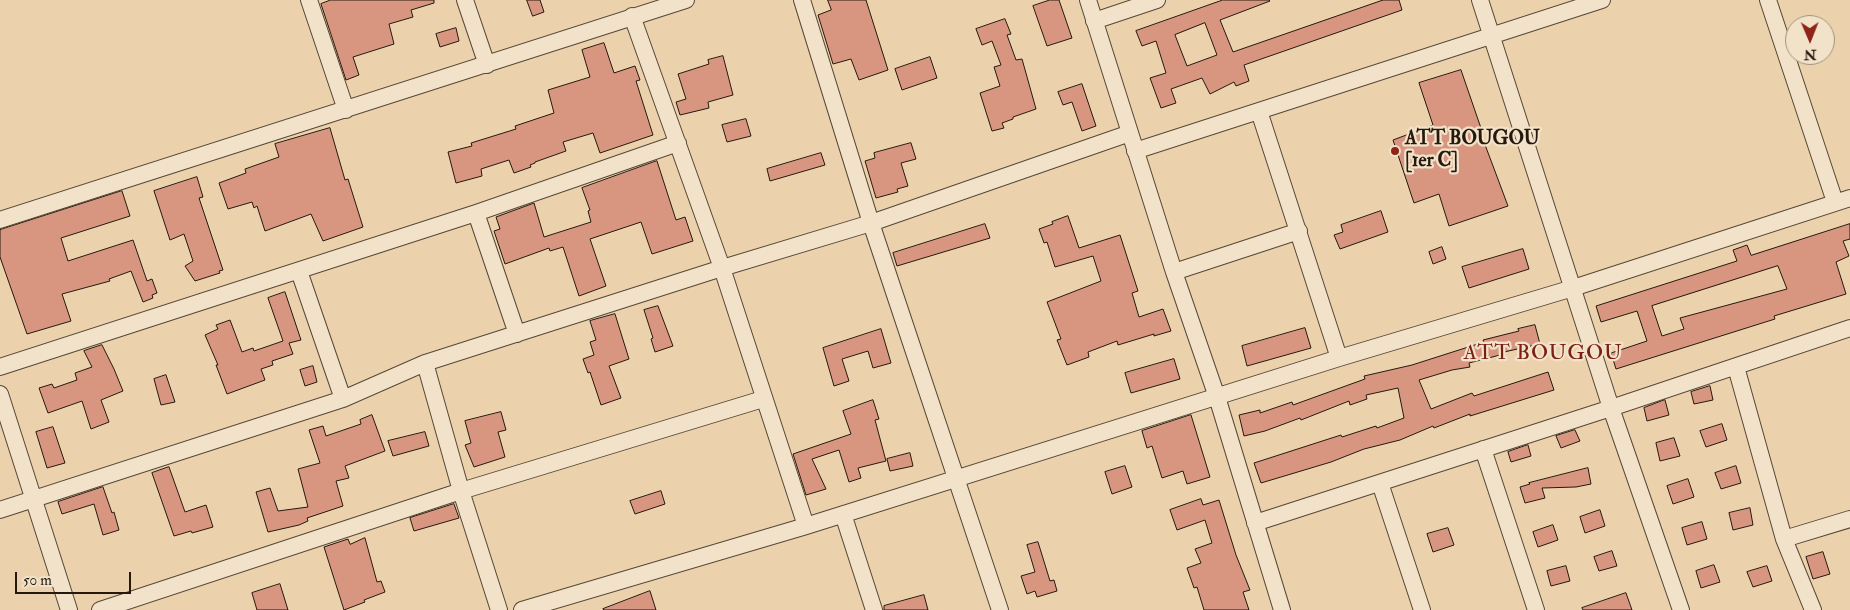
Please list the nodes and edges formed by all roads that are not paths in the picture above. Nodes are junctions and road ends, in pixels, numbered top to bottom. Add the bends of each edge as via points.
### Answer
1 (308, 0) edge
2 (465, 0) edge
3 (686, 0) edge
4 (802, 0) edge
5 (1088, 0) edge
6 (1158, 0) edge
7 (1480, 0) edge
8 (1602, 0) edge
9 (1768, 0) edge
10 (632, 16) junction
11 (1094, 21) junction
12 (1492, 35) junction
13 (487, 65) junction
14 (346, 110) junction
15 (1259, 111) junction
16 (1130, 133) junction
17 (678, 143) junction
18 (1135, 151) junction
19 (1843, 200) edge
20 (476, 213) junction
21 (0, 220) edge
22 (871, 223) junction
23 (1299, 231) junction
24 (722, 268) junction
25 (299, 271) junction
26 (1174, 272) junction
27 (1573, 288) junction
28 (1850, 328) edge
29 (517, 334) junction
30 (1339, 358) junction
31 (425, 363) junction
32 (0, 367) edge
33 (1736, 367) junction
34 (0, 394) edge
35 (1217, 396) junction
36 (343, 399) junction
37 (763, 399) junction
38 (1611, 408) junction
39 (1483, 449) junction
40 (957, 479) junction
41 (1380, 483) junction
42 (461, 491) junction
43 (34, 499) junction
44 (0, 510) edge
45 (843, 514) junction
46 (1850, 519) edge
47 (1255, 523) junction
48 (806, 526) junction
49 (1784, 539) junction
50 (69, 610) edge
51 (100, 610) edge
52 (499, 610) edge
53 (522, 610) edge
54 (874, 610) edge
55 (1000, 610) edge
56 (1282, 610) edge
57 (1422, 610) edge
58 (1536, 610) edge
59 (1681, 610) edge
60 (1813, 610) edge

1 - 14 street
2 - 13 street
3 - 10 street
4 - 22 street
5 - 11 street
6 - 11 street
7 - 12 street
8 - 12 street
9 - 19 street
10 - 13 street
10 - 17 street
11 - 16 street
12 - 15 street
12 - 27 street
13 - 14 street
14 - 21 street
15 - 18 street
15 - 23 street
16 - 18 street
16 - 22 street
17 - 20 street
17 - 24 street
18 - 26 street
19 - 27 street
20 - 25 street
20 - 29 street
22 - 24 street
22 - 40 street
23 - 26 street
23 - 30 street
24 - 29 street
24 - 37 street
25 - 32 street
25 - 36 street
26 - 35 street
27 - 30 street
27 - 38 street
28 - 33 street
29 - 31 street
30 - 35 street
31 - 36 street
31 - 42 street
33 - 38 street
33 - 49 street
34 - 43 street
35 - 40 street
35 - 47 street
36 - 43 street
37 - 42 street
37 - 48 street
38 - 39 street
38 - 59 street
39 - 41 street
39 - 58 street
40 - 45 street
40 - 55 street
41 - 47 street
41 - 57 street
42 - 51 street
42 - 52 street
43 - 44 street
43 - 50 street
45 - 48 street
45 - 54 street
46 - 49 street
47 - 56 street
48 - 53 street
49 - 60 street

